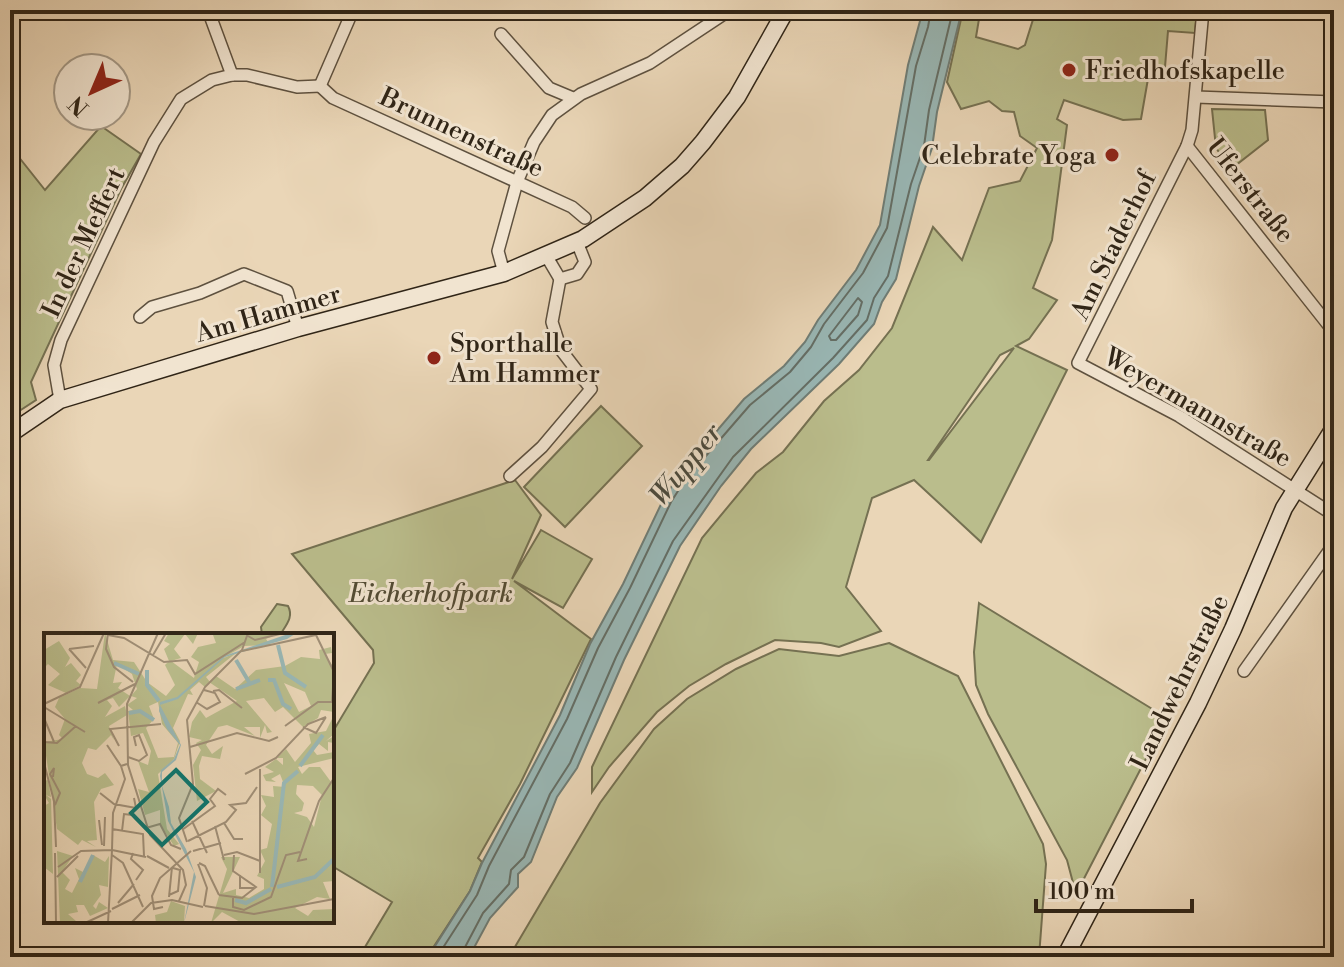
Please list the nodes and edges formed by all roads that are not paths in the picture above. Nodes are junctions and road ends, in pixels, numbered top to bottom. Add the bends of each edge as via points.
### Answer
1 (208, 10) edge
2 (353, 10) edge
3 (730, 10) edge
4 (786, 10) edge
5 (1203, 10) edge
6 (501, 34) dead end
7 (232, 75) junction
8 (320, 86) junction
9 (1196, 97) junction
10 (573, 98) junction
11 (1334, 102) edge
12 (1187, 146) junction
13 (517, 182) junction
14 (585, 218) dead end
15 (577, 242) junction
16 (547, 257) junction
17 (504, 273) junction
18 (560, 279) junction
19 (140, 317) dead end
20 (298, 328) junction
21 (1334, 332) edge
22 (1078, 363) joint
23 (60, 400) junction
24 (1334, 428) edge
25 (10, 434) edge
26 (510, 476) dead end
27 (1295, 489) junction
28 (1334, 515) edge
29 (1334, 544) edge
30 (1244, 671) dead end
31 (1065, 957) edge

1 - 7 street
2 - 8 street
3 - 10 street via 650,63
4 - 15 main road, Am Hammer via 737,97 682,166 637,205
5 - 9 street, Uferstraße
6 - 10 street via 549,88
7 - 8 street
7 - 23 street, In der Meffert via 181,99 154,142 61,340 54,365
8 - 13 street, Brunnenstraße via 333,98
9 - 11 street
9 - 12 street, Uferstraße
10 - 13 street via 552,115 534,142
12 - 21 street, Uferstraße
12 - 22 street, Am Staderhof
13 - 14 street, Brunnenstraße
13 - 17 street via 498,251
15 - 16 main road, Am Hammer
15 - 18 street via 585,262 577,274
16 - 17 main road, Am Hammer
16 - 18 street
17 - 20 main road, Am Hammer
18 - 26 street via 552,322 561,350 591,389
19 - 20 street via 152,307 244,274 287,291
20 - 23 main road, Am Hammer
22 - 27 street, Weyermannstraße via 1179,416
23 - 25 main road, Am Hammer
24 - 27 main road, Landwehrstraße
27 - 28 street, Weyermannstraße
27 - 31 main road, Landwehrstraße via 1198,703
29 - 30 street

